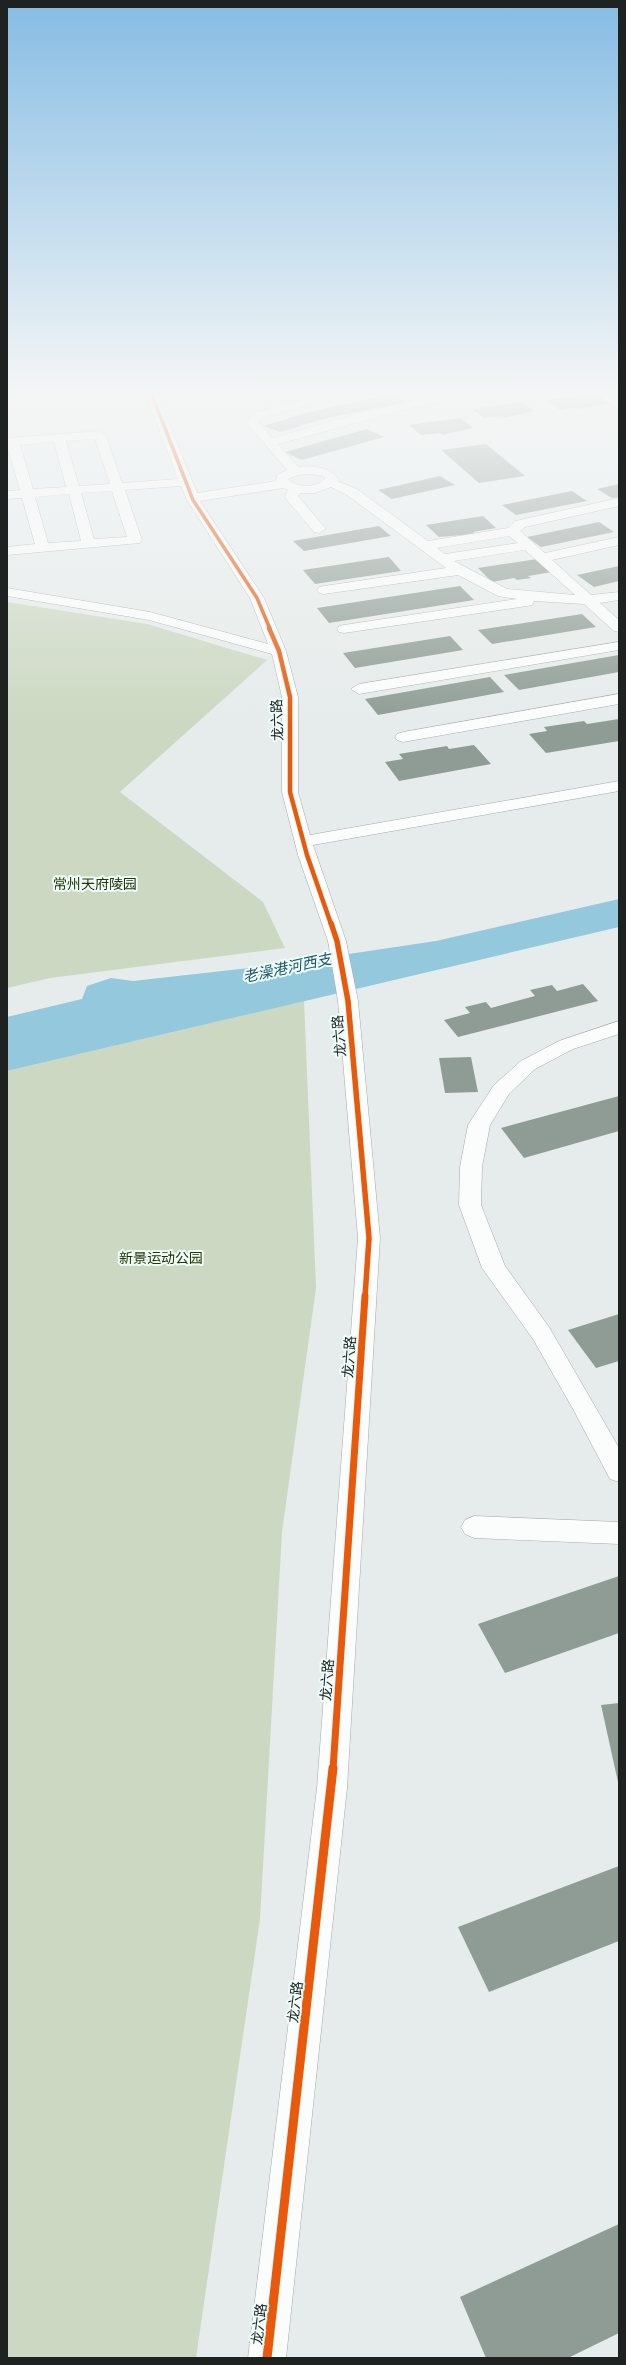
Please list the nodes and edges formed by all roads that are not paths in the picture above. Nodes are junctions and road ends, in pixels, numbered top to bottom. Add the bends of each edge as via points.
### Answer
1 (31, 505) edge
2 (78, 505) edge
3 (124, 505) edge
4 (198, 505) edge
5 (299, 505) edge
6 (370, 505) edge
7 (604, 505) edge
8 (319, 529) dead end
9 (512, 531) junction
10 (619, 541) edge
11 (89, 544) junction
12 (425, 546) junction
13 (528, 546) junction
14 (43, 548) junction
15 (7, 551) edge
16 (542, 558) junction
17 (442, 559) junction
18 (461, 570) junction
19 (324, 590) dead end
20 (7, 592) edge
21 (619, 596) edge
22 (550, 599) junction
23 (587, 600) junction
24 (619, 628) edge
25 (344, 629) dead end
26 (619, 646) edge
27 (279, 651) junction
28 (359, 689) dead end
29 (619, 699) edge
30 (403, 737) dead end
31 (619, 786) edge
32 (619, 799) edge
33 (305, 849) junction
34 (619, 1027) edge
35 (619, 1472) edge
36 (474, 1527) dead end
37 (619, 1533) edge
38 (267, 2358) edge

1 - 14 street
2 - 11 street
3 - 11 street via 135,540
4 - 27 street, 龙六路 via 257,598
5 - 8 street
6 - 12 street
7 - 9 street via 520,524
9 - 12 street
9 - 13 street
10 - 16 street
11 - 14 street
12 - 17 street
13 - 16 street
13 - 17 street
14 - 15 street
16 - 23 street
17 - 18 street
18 - 19 street
18 - 22 street via 503,593
20 - 27 street via 150,616
21 - 23 street
22 - 23 street
22 - 25 street
23 - 24 street
26 - 28 street
27 - 33 street, 龙六路 via 290,697 290,792
29 - 30 street
31 - 33 street
32 - 33 street
33 - 38 street, 龙六路 via 337,940 348,1001 369,1238 332,1788
34 - 35 street via 566,1045 528,1065 501,1090 479,1125 471,1167 470,1205 494,1268 540,1333 584,1406
36 - 37 street

